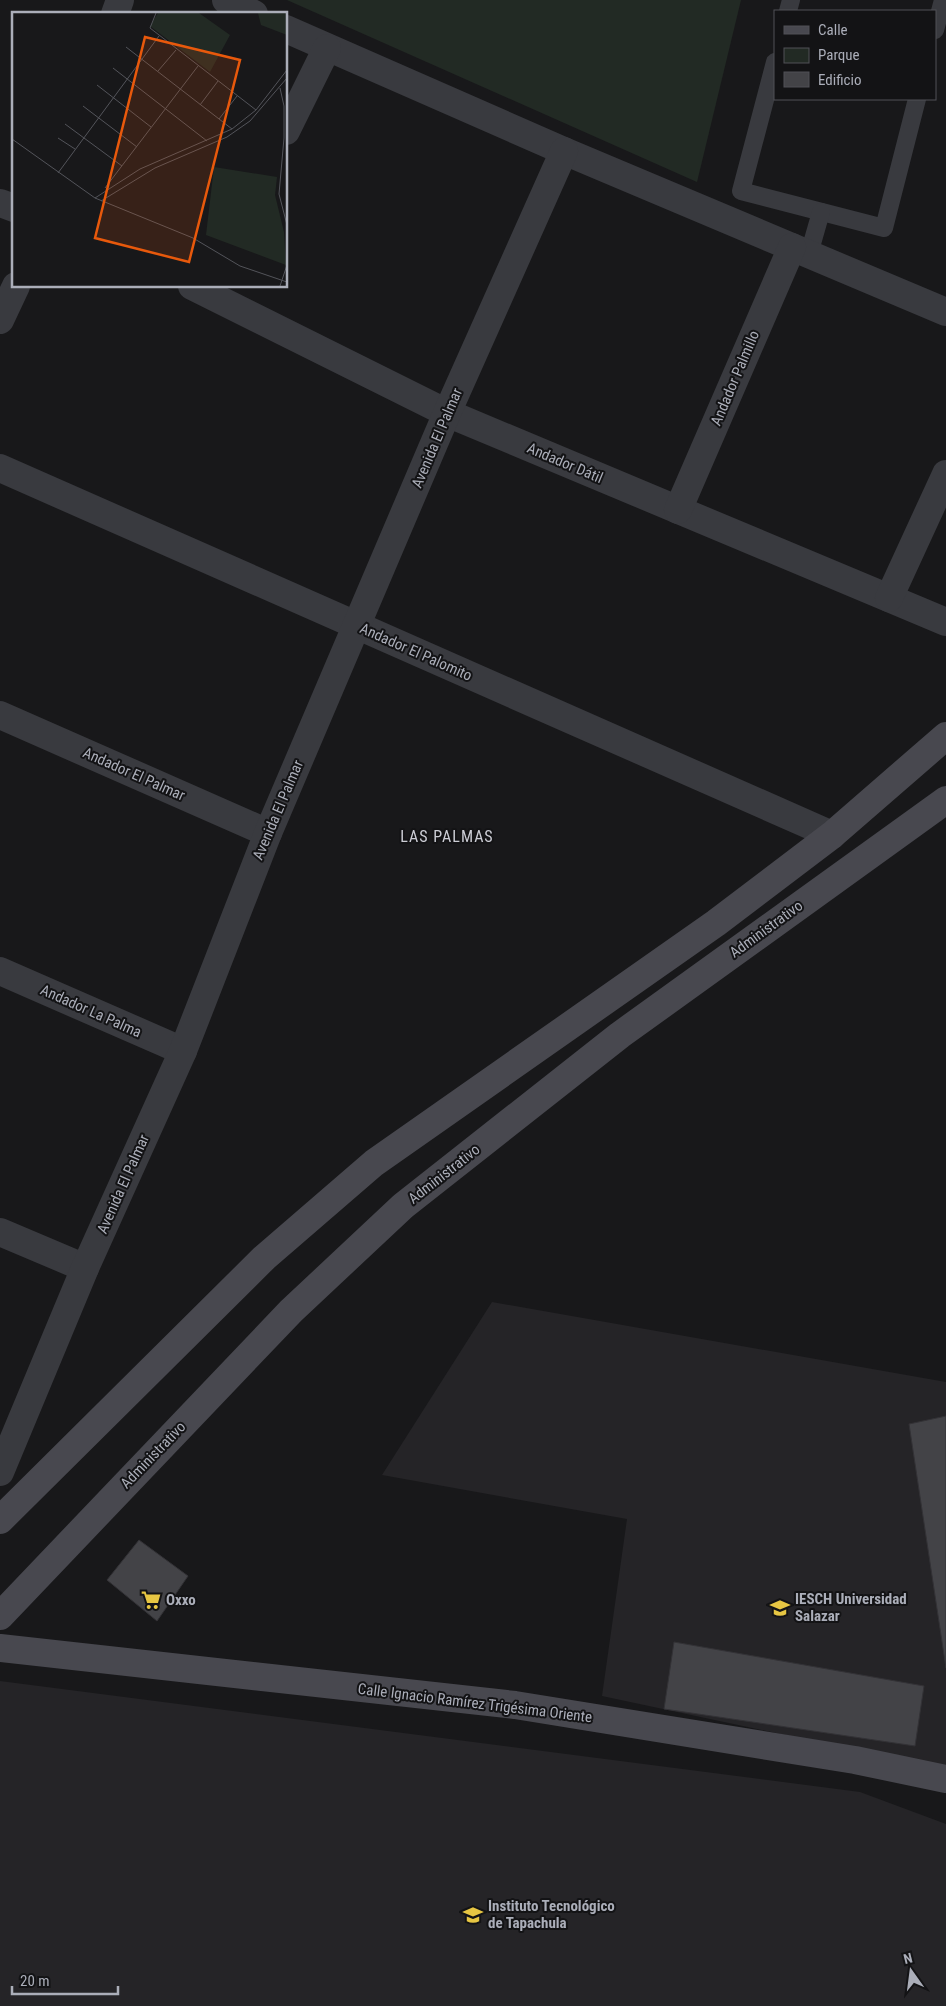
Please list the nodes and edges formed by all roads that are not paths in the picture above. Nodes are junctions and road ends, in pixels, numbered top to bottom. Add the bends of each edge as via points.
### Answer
1 (120, 0) edge
2 (226, 0) edge
3 (942, 0) edge
4 (116, 12) edge
5 (250, 12) edge
6 (936, 26) edge
7 (288, 30) edge
8 (327, 48) junction
9 (774, 66) edge
10 (917, 100) edge
11 (288, 127) edge
12 (564, 151) junction
13 (0, 203) edge
14 (12, 207) edge
15 (821, 212) junction
16 (800, 250) junction
17 (15, 288) edge
18 (202, 288) edge
19 (946, 312) edge
20 (0, 320) edge
21 (447, 413) junction
22 (0, 468) edge
23 (946, 474) edge
24 (678, 510) junction
25 (889, 598) junction
26 (946, 622) edge
27 (357, 626) junction
28 (0, 715) edge
29 (946, 736) edge
30 (946, 800) edge
31 (268, 834) junction
32 (832, 835) junction
33 (0, 971) edge
34 (183, 1051) junction
35 (0, 1232) edge
36 (85, 1268) junction
37 (2, 1460) edge
38 (0, 1520) edge
39 (0, 1616) edge
40 (0, 1648) edge
41 (946, 1779) edge

1 - 4 street
2 - 5 street
3 - 6 lane
7 - 8 street
8 - 11 street
8 - 12 street
9 - 15 lane via 741,192
10 - 15 lane via 884,228
12 - 16 street
12 - 21 street, Avenida El Palmar
13 - 14 street
15 - 16 lane
16 - 19 street
16 - 24 street, Andador Palmillo
17 - 20 street
18 - 21 street, Andador Dátil
21 - 24 street, Andador Dátil
21 - 27 street, Avenida El Palmar
22 - 27 street, Andador El Palomito
23 - 25 street
24 - 25 street, Andador Dátil
25 - 26 street, Andador Dátil
27 - 31 street, Avenida El Palmar
27 - 32 street, Andador El Palomito
28 - 31 street, Andador El Palmar
29 - 32 street
30 - 39 street, Administrativo via 620,1035 403,1206 291,1311
31 - 34 street, Avenida El Palmar
32 - 38 street via 716,923 374,1163 264,1258
33 - 34 street, Andador La Palma
34 - 36 street, Avenida El Palmar
35 - 36 street
36 - 37 street, Avenida El Palmar
40 - 41 street, Calle Ignacio Ramírez Trigésima Oriente via 515,1705 855,1760

